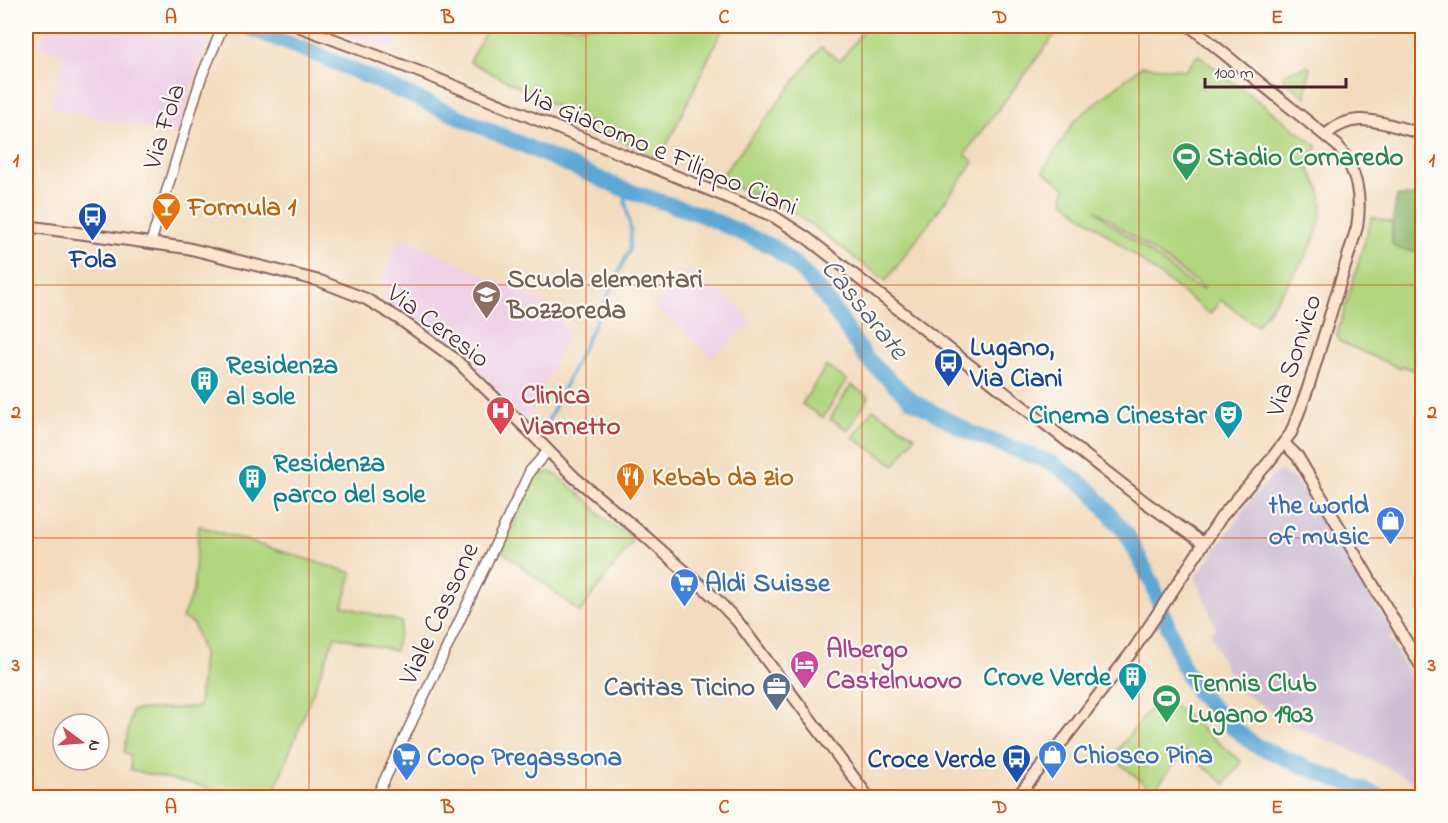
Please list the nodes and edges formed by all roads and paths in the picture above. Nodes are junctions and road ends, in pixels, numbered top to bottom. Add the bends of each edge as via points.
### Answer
1 (298, 26) edge
2 (1190, 26) edge
3 (222, 29) edge
4 (1422, 133) edge
5 (1326, 135) junction
6 (26, 226) edge
7 (152, 242) junction
8 (1284, 443) junction
9 (548, 451) junction
10 (1203, 543) junction
11 (1422, 668) edge
12 (376, 798) edge
13 (869, 798) edge
14 (1016, 798) edge

1 - 10 main road, Via Giacomo e Filippo Ciani via 773,216 807,238
2 - 5 main road, Via Sonvico
3 - 7 street, Via Fola via 201,78
4 - 5 main road via 1364,119 1344,123
5 - 8 main road, Via Sonvico via 1346,156 1355,175 1358,218 1302,406
6 - 7 main road, Via Ceresio
7 - 9 main road, Via Ceresio via 320,281 366,299 455,359
8 - 10 main road
8 - 11 main road, Via Sonvico via 1298,457
9 - 12 street, Viale Cassone via 530,471
9 - 13 main road, Via Ceresio via 732,616
10 - 14 main road via 1149,628

